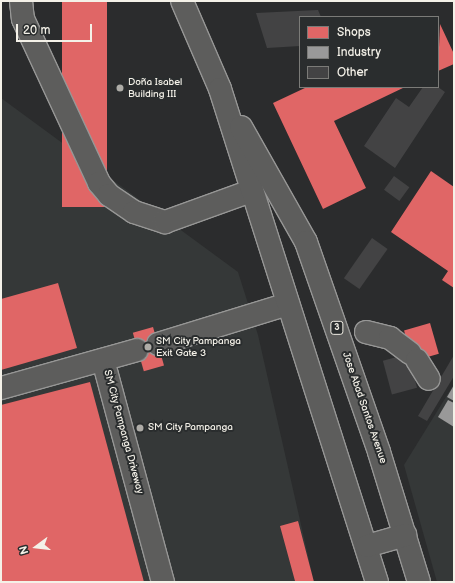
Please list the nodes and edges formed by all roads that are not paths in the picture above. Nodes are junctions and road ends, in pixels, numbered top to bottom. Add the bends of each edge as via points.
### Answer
1 (21, 1) edge
2 (182, 1) edge
3 (220, 89) junction
4 (251, 191) junction
5 (288, 304) junction
6 (366, 332) dead end
7 (158, 344) dead end
8 (138, 350) dead end
9 (103, 360) junction
10 (429, 379) dead end
11 (1, 388) edge
12 (405, 535) junction
13 (366, 546) junction
14 (163, 582) edge
15 (377, 582) edge
16 (419, 582) edge

1 - 4 main road via 23,19 99,183 109,195 134,212 165,222
2 - 3 main road, Jose Abad Santos Avenue / 3
3 - 4 main road, Jose Abad Santos Avenue / 3
3 - 12 main road, Jose Abad Santos Avenue / 3 via 306,242
4 - 5 main road, Jose Abad Santos Avenue / 3
5 - 7 main road
5 - 13 main road, Jose Abad Santos Avenue / 3
6 - 10 main road via 390,338 413,357
8 - 9 main road
9 - 11 main road, SM City Pampanga Driveway
9 - 14 main road, SM City Pampanga Driveway
12 - 13 main road
12 - 16 main road, Jose Abad Santos Avenue / 3
13 - 15 main road, Jose Abad Santos Avenue / 3

